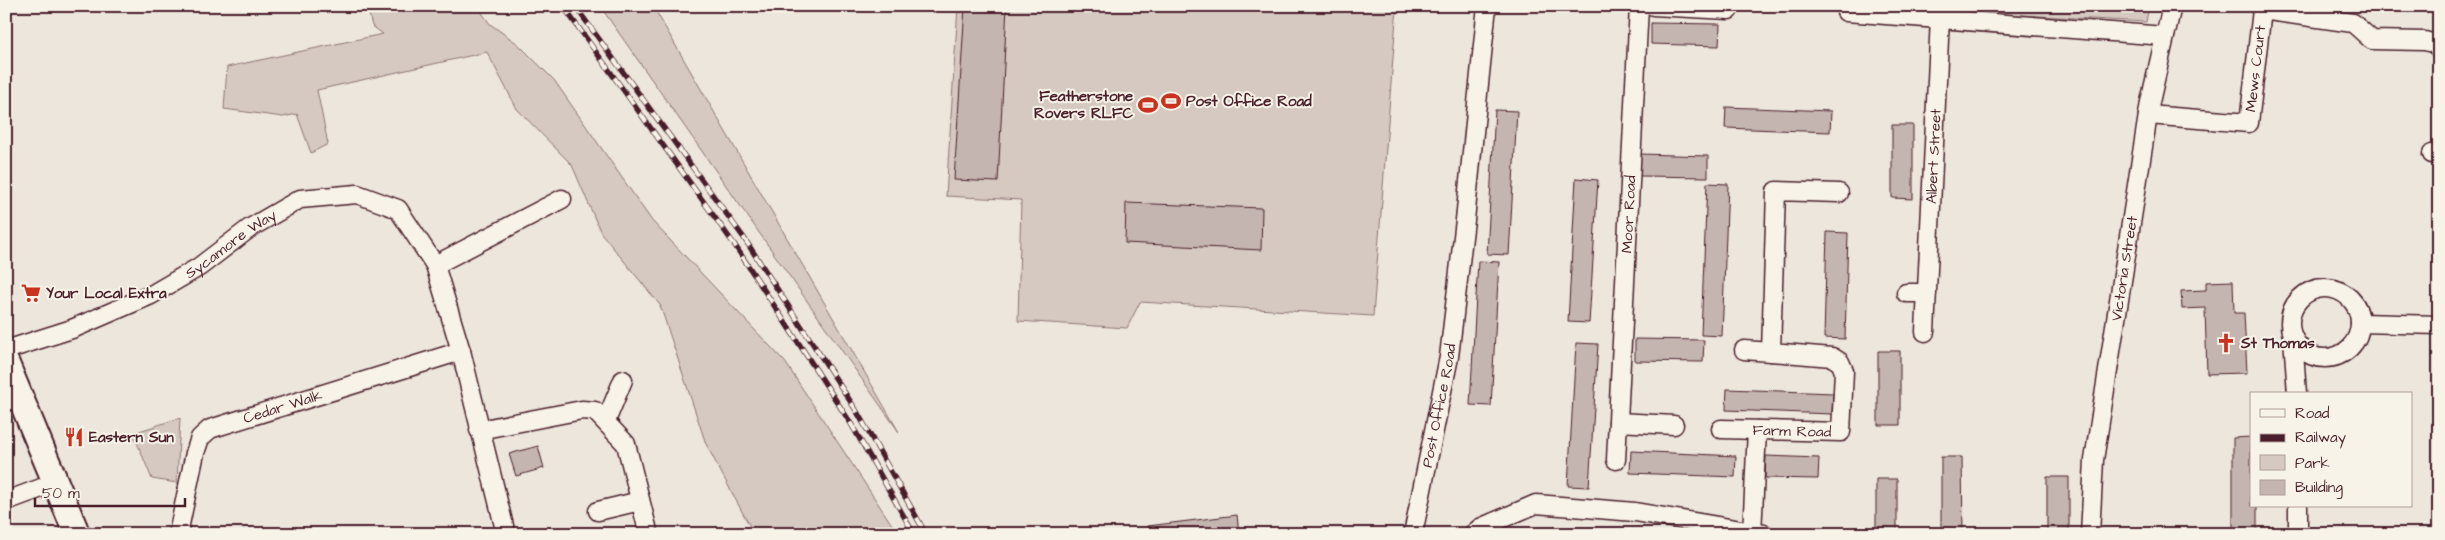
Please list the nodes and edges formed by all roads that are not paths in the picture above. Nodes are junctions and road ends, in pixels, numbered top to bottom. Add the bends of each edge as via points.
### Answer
1 (1487, 6) edge
2 (1640, 6) edge
3 (1653, 6) edge
4 (2172, 6) edge
5 (1729, 10) dead end
6 (1846, 12) dead end
7 (1940, 18) junction
8 (2165, 36) junction
9 (2439, 49) edge
10 (2148, 115) junction
11 (1839, 193) dead end
12 (562, 198) dead end
13 (435, 265) junction
14 (1906, 293) dead end
15 (1927, 293) junction
16 (2360, 323) junction
17 (2439, 325) edge
18 (1925, 332) dead end
19 (2293, 337) junction
20 (6, 350) edge
21 (1744, 350) dead end
22 (461, 351) junction
23 (1771, 352) junction
24 (2313, 356) junction
25 (6, 364) edge
26 (623, 380) dead end
27 (2297, 387) edge
28 (606, 421) junction
29 (1618, 422) junction
30 (1674, 425) dead end
31 (1721, 429) dead end
32 (479, 430) junction
33 (1757, 430) junction
34 (1616, 460) dead end
35 (55, 483) junction
36 (6, 501) edge
37 (640, 501) junction
38 (2298, 508) edge
39 (598, 512) dead end
40 (648, 531) dead end
41 (1756, 533) edge
42 (77, 534) edge
43 (178, 534) edge
44 (506, 534) edge
45 (1413, 534) edge
46 (1473, 534) edge
47 (2090, 534) edge
48 (2298, 534) edge

1 - 45 street, Post Office Road via 1449,357
2 - 29 street, Moor Road
3 - 5 street
4 - 8 street, Victoria Street
6 - 7 street
7 - 8 street
7 - 15 street, Albert Street
8 - 10 street, Victoria Street
9 - 10 street, Mews Court via 2425,41 2372,40 2353,24 2262,10 2249,123
10 - 47 street, Victoria Street via 2094,460
11 - 23 street via 1776,191
12 - 13 street
13 - 20 street, Sycamore Way via 398,209 357,194 300,199 250,228 199,266 151,295 72,329
13 - 22 street
14 - 15 street
15 - 18 street, Albert Street
16 - 17 street
16 - 19 street via 2353,302 2345,294 2318,290 2303,296 2296,305 2291,316
16 - 24 street via 2359,334 2345,352 2330,358
19 - 24 street via 2305,352
19 - 27 street
21 - 23 street, Farm Road
22 - 32 street
22 - 43 street, Cedar Walk via 210,429 200,438 195,453
23 - 33 street, Farm Road via 1832,357 1840,362 1844,370 1841,432
24 - 27 street
25 - 35 main road
26 - 28 street
28 - 32 street via 595,411 582,410
28 - 37 street via 626,444
29 - 30 street
29 - 34 street, Moor Road
31 - 33 street, Farm Road
32 - 44 street
33 - 41 street
35 - 36 street
35 - 42 main road
37 - 39 street
37 - 40 street
38 - 48 street
41 - 46 street via 1634,512 1536,504

